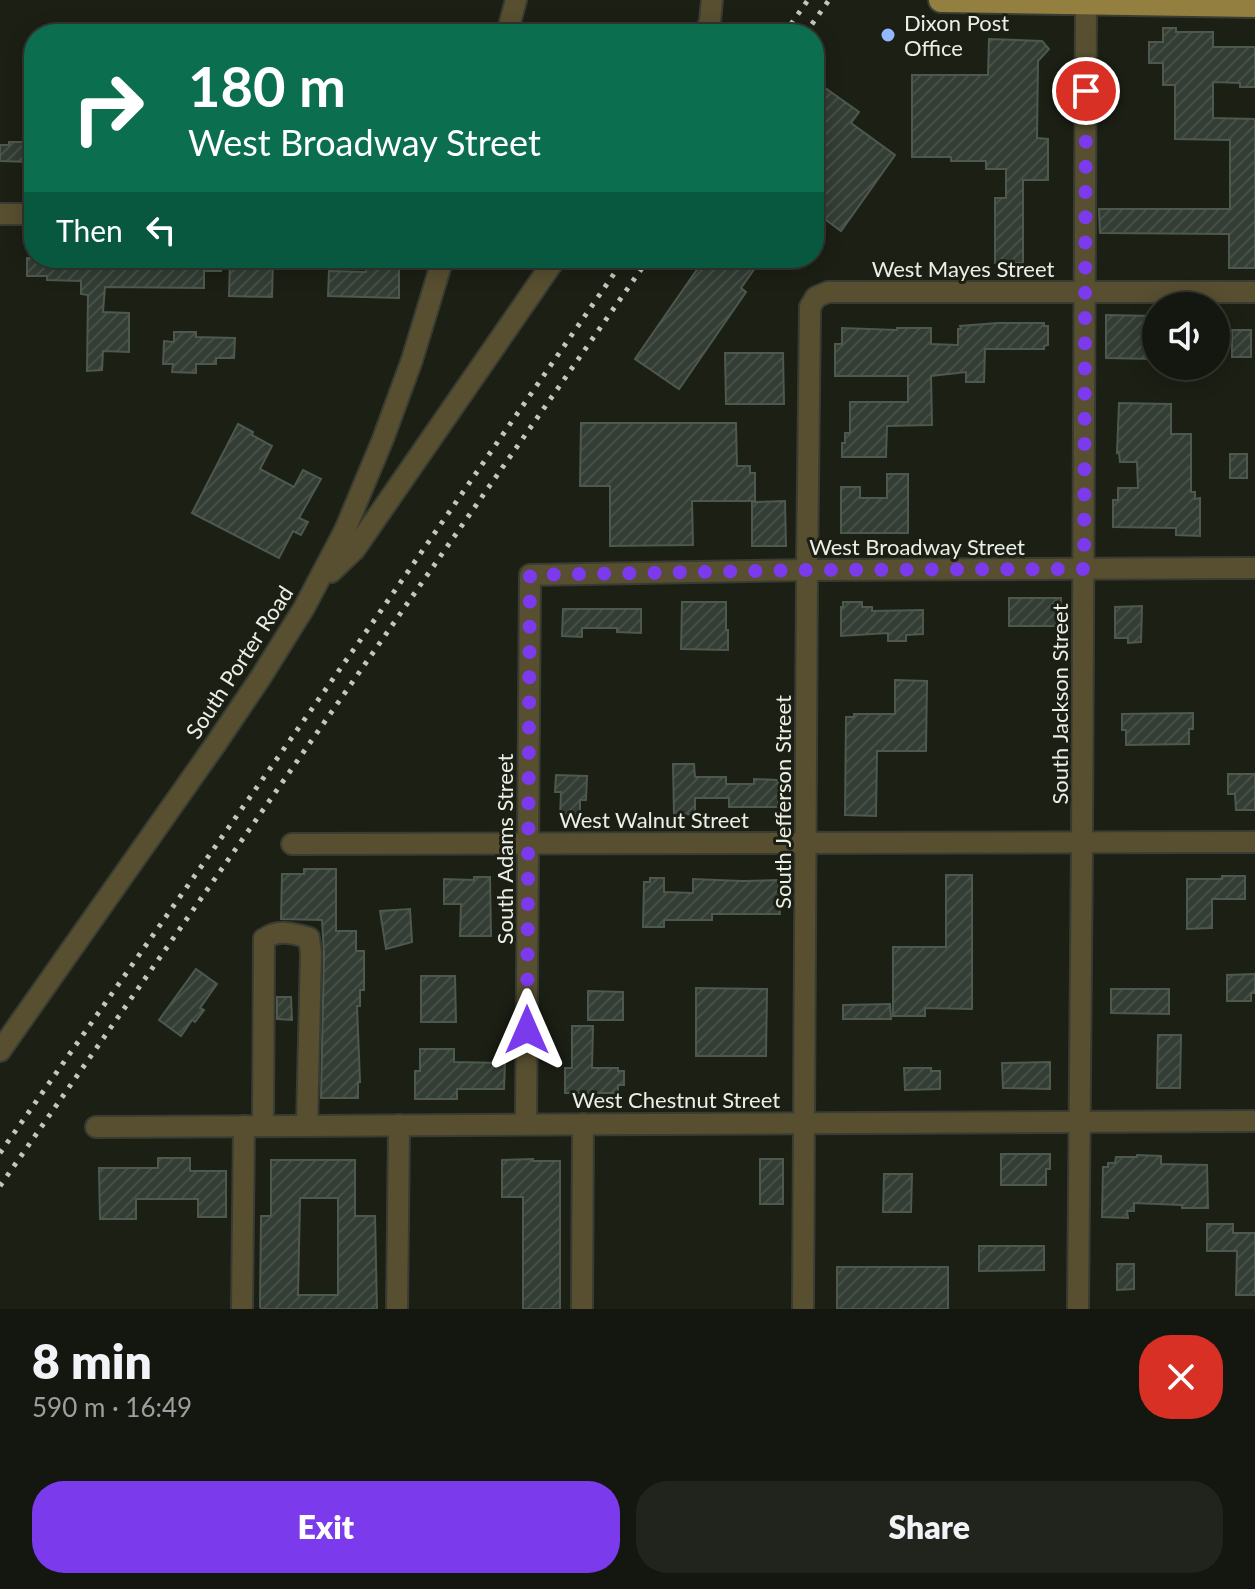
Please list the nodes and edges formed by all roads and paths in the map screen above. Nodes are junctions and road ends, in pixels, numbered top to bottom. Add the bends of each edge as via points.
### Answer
1 (516, 0) edge
2 (712, 0) edge
3 (941, 0) edge
4 (1086, 1) edge
5 (1255, 5) edge
6 (510, 24) edge
7 (709, 24) edge
8 (0, 214) edge
9 (24, 214) edge
10 (440, 268) edge
11 (549, 268) edge
12 (1085, 291) junction
13 (1255, 292) edge
14 (816, 297) joint
15 (1255, 568) edge
16 (1084, 569) junction
17 (807, 570) junction
18 (530, 575) joint
19 (316, 586) junction
20 (1255, 842) edge
21 (528, 843) junction
22 (1082, 843) junction
23 (292, 844) dead end
24 (805, 844) junction
25 (0, 1051) edge
26 (1255, 1121) edge
27 (805, 1122) junction
28 (1080, 1122) junction
29 (526, 1124) junction
30 (583, 1124) junction
31 (307, 1125) junction
32 (399, 1125) junction
33 (253, 1126) junction
34 (96, 1127) dead end
35 (242, 1309) edge
36 (397, 1309) edge
37 (582, 1309) edge
38 (803, 1309) edge
39 (1078, 1309) edge

1 - 6 street
2 - 7 street
3 - 4 main road
4 - 5 main road
4 - 12 street, South Jackson Street
8 - 9 street
10 - 19 street, South Porter Road via 383,439
11 - 19 street via 355,549
12 - 13 street, West Mayes Street
12 - 14 street, West Mayes Street via 828,292
12 - 16 street, South Jackson Street
14 - 17 street, South Jefferson Street via 810,307
15 - 16 street, West Broadway Street
16 - 17 street, West Broadway Street
16 - 22 street, South Jackson Street
17 - 18 street, West Broadway Street
17 - 24 street, South Jefferson Street
18 - 21 street, South Adams Street
19 - 25 street, South Porter Road via 246,699
20 - 22 street, West Walnut Street
21 - 23 street, West Walnut Street
21 - 24 street, West Walnut Street
21 - 29 street, South Adams Street
22 - 24 street, West Walnut Street
22 - 28 street, South Jackson Street
24 - 27 street, South Jefferson Street
26 - 28 street, West Chestnut Street
27 - 28 street, West Chestnut Street
27 - 30 street, West Chestnut Street
27 - 38 street, South Jefferson Street
28 - 39 street, South Jackson Street
29 - 30 street, West Chestnut Street
29 - 32 street, West Chestnut Street
30 - 37 street
31 - 32 street, West Chestnut Street
31 - 33 street, West Chestnut Street
31 - 33 street via 309,938 273,933 264,939
32 - 36 street
33 - 34 street, West Chestnut Street
33 - 35 street

